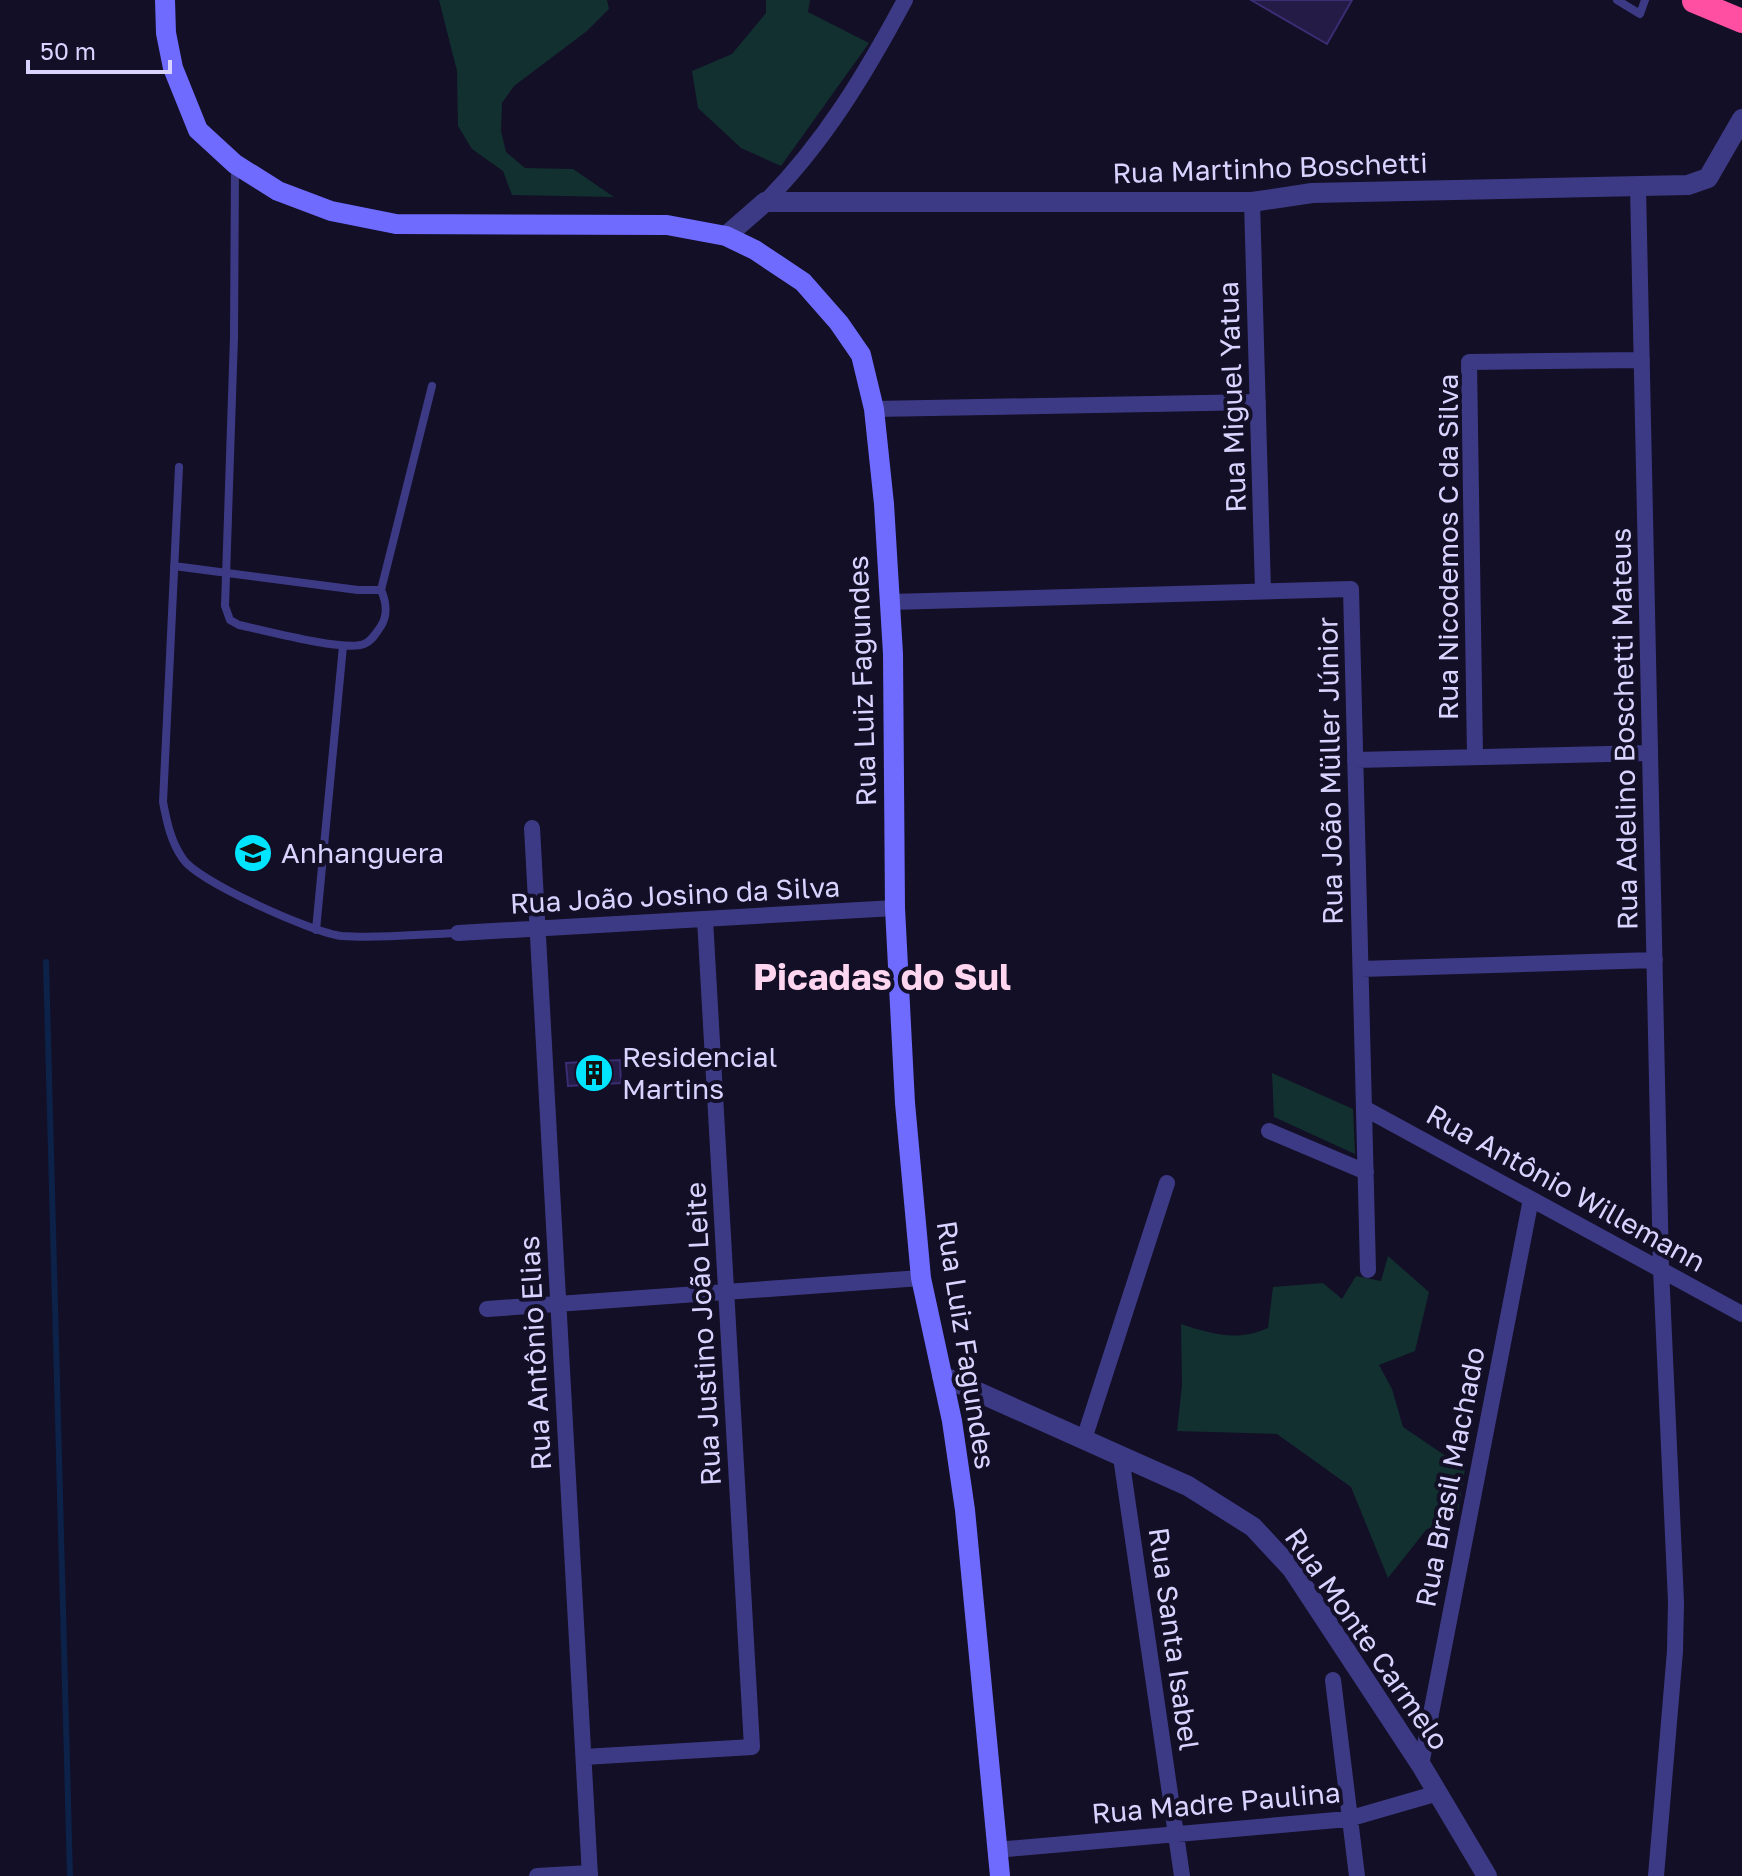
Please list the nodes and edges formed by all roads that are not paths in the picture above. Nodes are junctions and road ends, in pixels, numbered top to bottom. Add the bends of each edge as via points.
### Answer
1 (165, 0) edge
2 (905, 0) edge
3 (1617, 0) edge
4 (1645, 0) edge
5 (1694, 1) edge
6 (1742, 21) edge
7 (1742, 119) edge
8 (235, 164) junction
9 (1638, 187) junction
10 (765, 202) junction
11 (1252, 202) junction
12 (726, 236) junction
13 (1642, 360) junction
14 (432, 386) dead end
15 (1258, 402) junction
16 (874, 409) junction
17 (179, 467) dead end
18 (174, 566) junction
19 (226, 574) junction
20 (381, 590) junction
21 (1263, 591) junction
22 (890, 602) junction
23 (343, 646) junction
24 (1650, 753) junction
25 (1475, 757) junction
26 (1355, 760) junction
27 (532, 828) dead end
28 (895, 908) junction
29 (705, 919) junction
30 (538, 929) junction
31 (316, 930) junction
32 (458, 933) joint
33 (1655, 960) junction
34 (1361, 969) junction
35 (1364, 1108) junction
36 (1269, 1131) dead end
37 (1366, 1172) junction
38 (1167, 1183) dead end
39 (1531, 1199) junction
40 (1661, 1269) junction
41 (1368, 1270) dead end
42 (921, 1278) junction
43 (726, 1294) junction
44 (559, 1304) junction
45 (487, 1309) dead end
46 (1742, 1314) edge
47 (942, 1376) junction
48 (1084, 1439) junction
49 (1121, 1457) junction
50 (1333, 1680) dead end
51 (584, 1757) junction
52 (1421, 1765) junction
53 (1438, 1793) junction
54 (1348, 1819) junction
55 (1176, 1833) junction
56 (996, 1850) junction
57 (590, 1875) edge
58 (537, 1876) edge
59 (1000, 1876) edge
60 (1182, 1876) edge
61 (1357, 1876) edge
62 (1487, 1876) edge
63 (1656, 1876) edge

1 - 8 main road, Rua Luiz Fagundes via 173,68 193,119 211,145
2 - 10 street via 829,128
3 - 4 lane via 1640,14
5 - 6 highway
7 - 9 street, Rua Martinho Boschetti via 1708,178 1688,185
8 - 12 main road, Rua Luiz Fagundes via 278,191 361,219 424,226 667,225
8 - 19 lane
9 - 11 street, Rua Martinho Boschetti via 1312,193
9 - 13 street, Rua Adelino Boschetti Mateus
10 - 11 street, Rua Martinho Boschetti
10 - 12 street
11 - 15 street, Rua Miguel Yatua
12 - 16 main road, Rua Luiz Fagundes via 803,282 839,323 861,355
13 - 24 street, Rua Adelino Boschetti Mateus
13 - 25 street, Rua Nicodemos C da Silva via 1469,362
14 - 20 lane
15 - 16 street
15 - 21 street, Rua Miguel Yatua
16 - 22 main road, Rua Luiz Fagundes
17 - 18 lane
18 - 19 lane
18 - 31 lane via 163,802 170,836 185,862 206,876
19 - 20 lane
19 - 23 lane via 230,620
20 - 23 lane via 385,620 362,646
21 - 22 street, Rua João Müller Júnior
21 - 26 street, Rua João Müller Júnior via 1351,589
22 - 28 main road, Rua Luiz Fagundes
23 - 31 lane
24 - 25 street
24 - 33 street, Rua Adelino Boschetti Mateus
25 - 26 street
26 - 34 street, Rua João Müller Júnior
27 - 30 street, Rua Antônio Elias
28 - 29 street, Rua João Josino da Silva
28 - 42 main road, Rua Luiz Fagundes
29 - 30 street, Rua João Josino da Silva
29 - 43 street, Rua Justino João Leite
30 - 32 street, Rua João Josino da Silva
30 - 44 street, Rua Antônio Elias
31 - 32 lane via 342,936
33 - 34 street
33 - 40 street, Rua Adelino Boschetti Mateus
34 - 35 street, Rua João Müller Júnior
35 - 37 street, Rua João Müller Júnior
35 - 39 street, Rua Antônio Willemann
36 - 37 street
37 - 41 street, Rua João Müller Júnior
38 - 48 street
39 - 40 street, Rua Antônio Willemann
39 - 52 street, Rua Brasil Machado
40 - 46 street, Rua Antônio Willemann
40 - 63 street, Rua Adelino Boschetti Mateus via 1676,1602
42 - 43 street
42 - 47 main road, Rua Luiz Fagundes
43 - 44 street
43 - 51 street, Rua Justino João Leite via 752,1747
44 - 45 street
44 - 51 street, Rua Antônio Elias
47 - 48 street, Rua Monte Carmelo
47 - 56 main road, Rua Luiz Fagundes via 965,1510
48 - 49 street, Rua Monte Carmelo
49 - 52 street, Rua Monte Carmelo via 1221,1504 1265,1538 1309,1594
49 - 55 street, Rua Santa Isabel
50 - 54 street
51 - 57 street, Rua Antônio Elias
52 - 53 street, Rua Monte Carmelo
53 - 54 street, Rua Madre Paulina
53 - 62 street, Rua Monte Carmelo
54 - 55 street, Rua Madre Paulina
54 - 61 street
55 - 56 street, Rua Madre Paulina
55 - 60 street, Rua Santa Isabel
56 - 59 main road, Rua Luiz Fagundes
57 - 58 street

